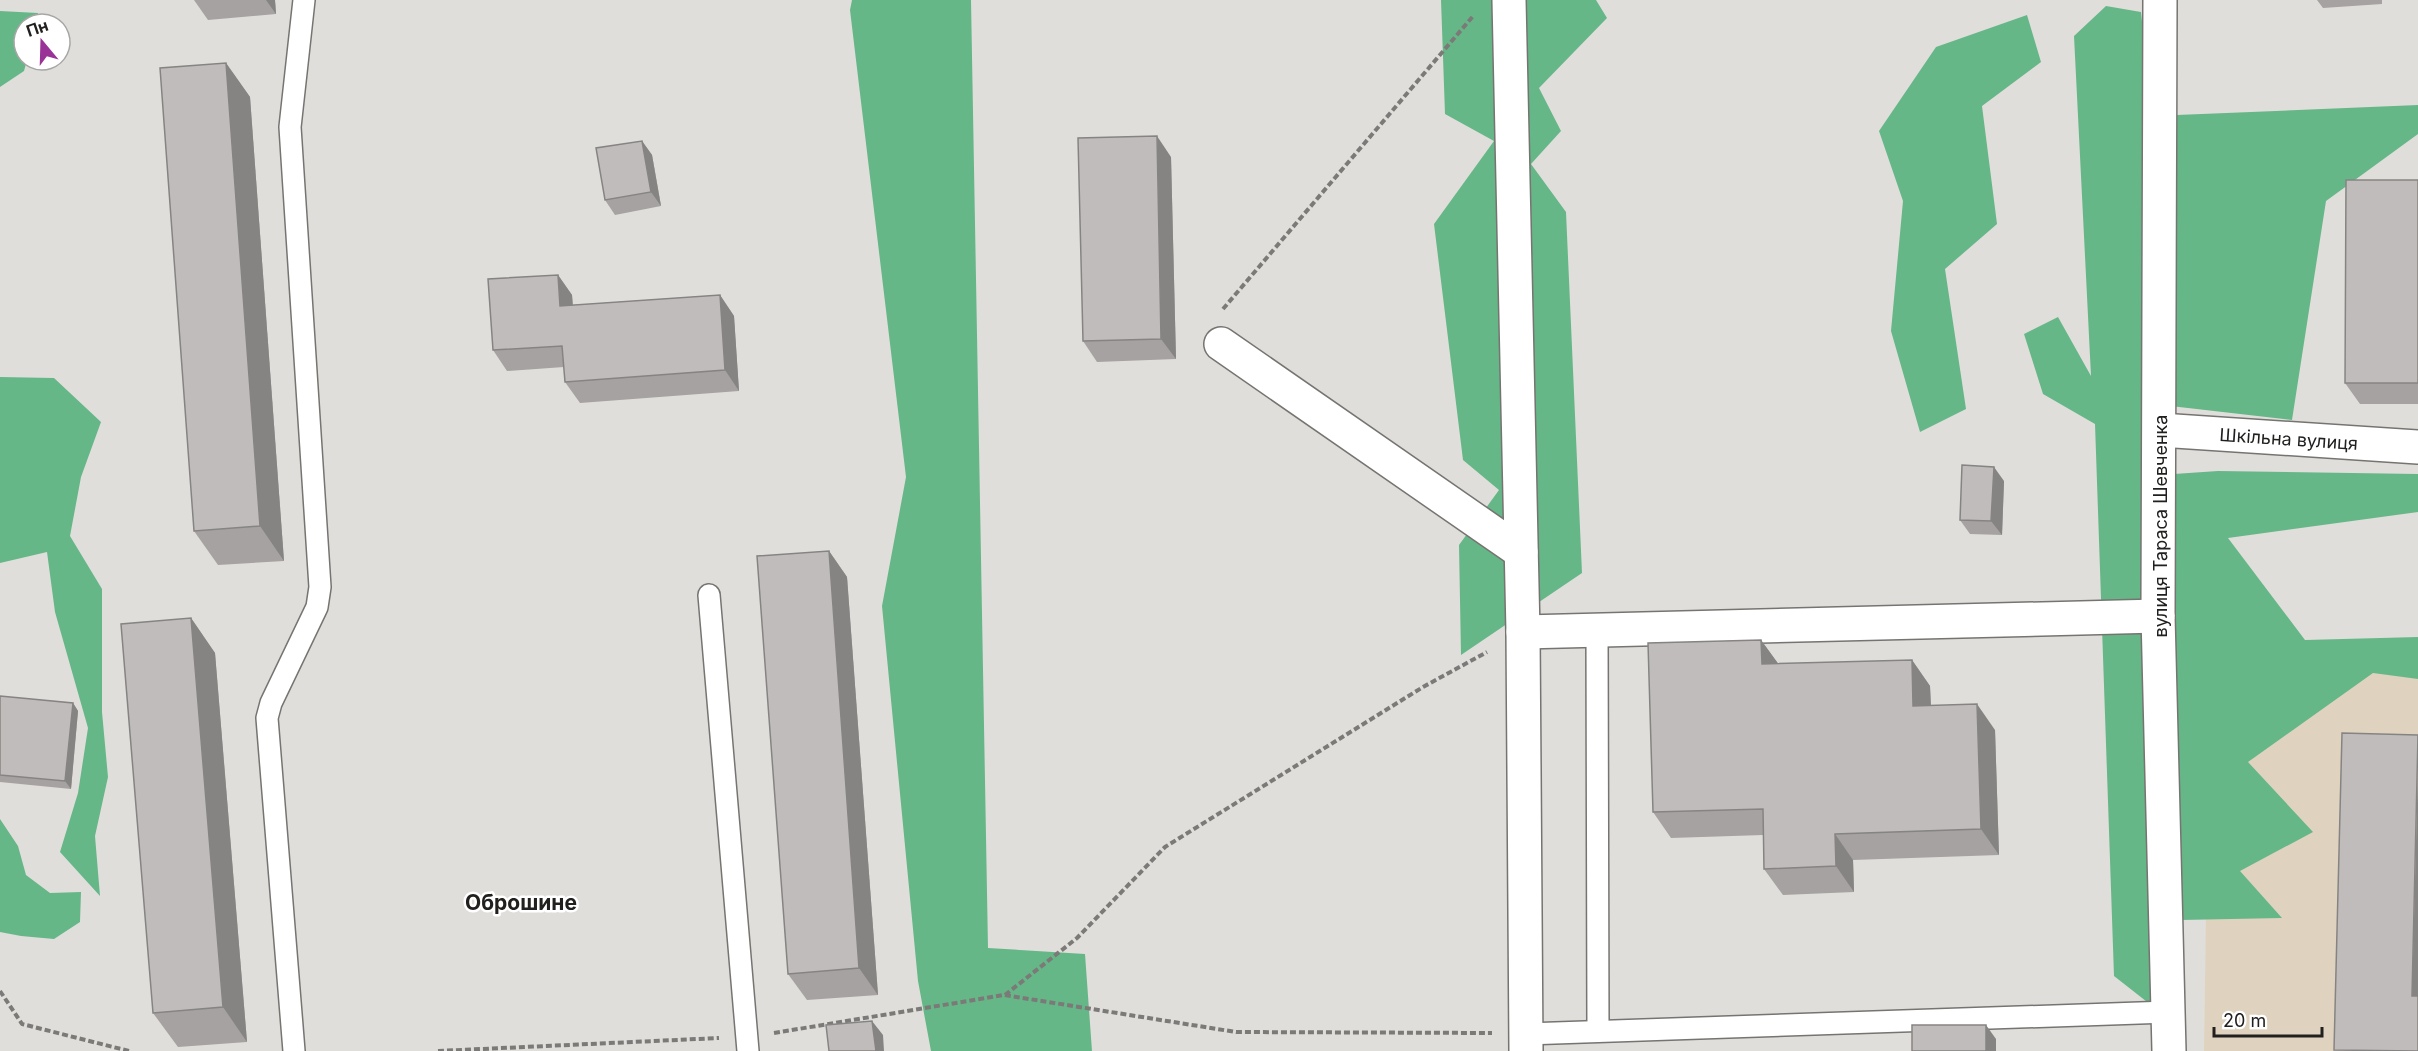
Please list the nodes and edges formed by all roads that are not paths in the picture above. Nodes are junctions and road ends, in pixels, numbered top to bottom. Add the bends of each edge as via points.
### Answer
1 (304, 0) edge
2 (2160, 0) edge
3 (1494, 5) edge
4 (1221, 344) dead end
5 (2160, 430) junction
6 (2418, 447) edge
7 (1521, 552) junction
8 (709, 595) dead end
9 (2158, 616) junction
10 (1597, 630) junction
11 (1523, 632) junction
12 (2168, 1012) junction
13 (1599, 1031) junction
14 (1526, 1042) edge
15 (747, 1044) edge
16 (294, 1051) edge
17 (2169, 1051) edge

1 - 16 lane via 290,127 320,587 317,607 267,718
2 - 5 street, вулиця Тараса Шевченка
3 - 7 street
4 - 7 street
5 - 6 street, Шкільна вулиця
5 - 9 street, вулиця Тараса Шевченка
7 - 11 street
8 - 15 lane
9 - 10 street
9 - 12 street, вулиця Тараса Шевченка
10 - 11 street
10 - 13 lane
11 - 14 street
12 - 13 lane
12 - 17 street, вулиця Тараса Шевченка
13 - 14 lane

